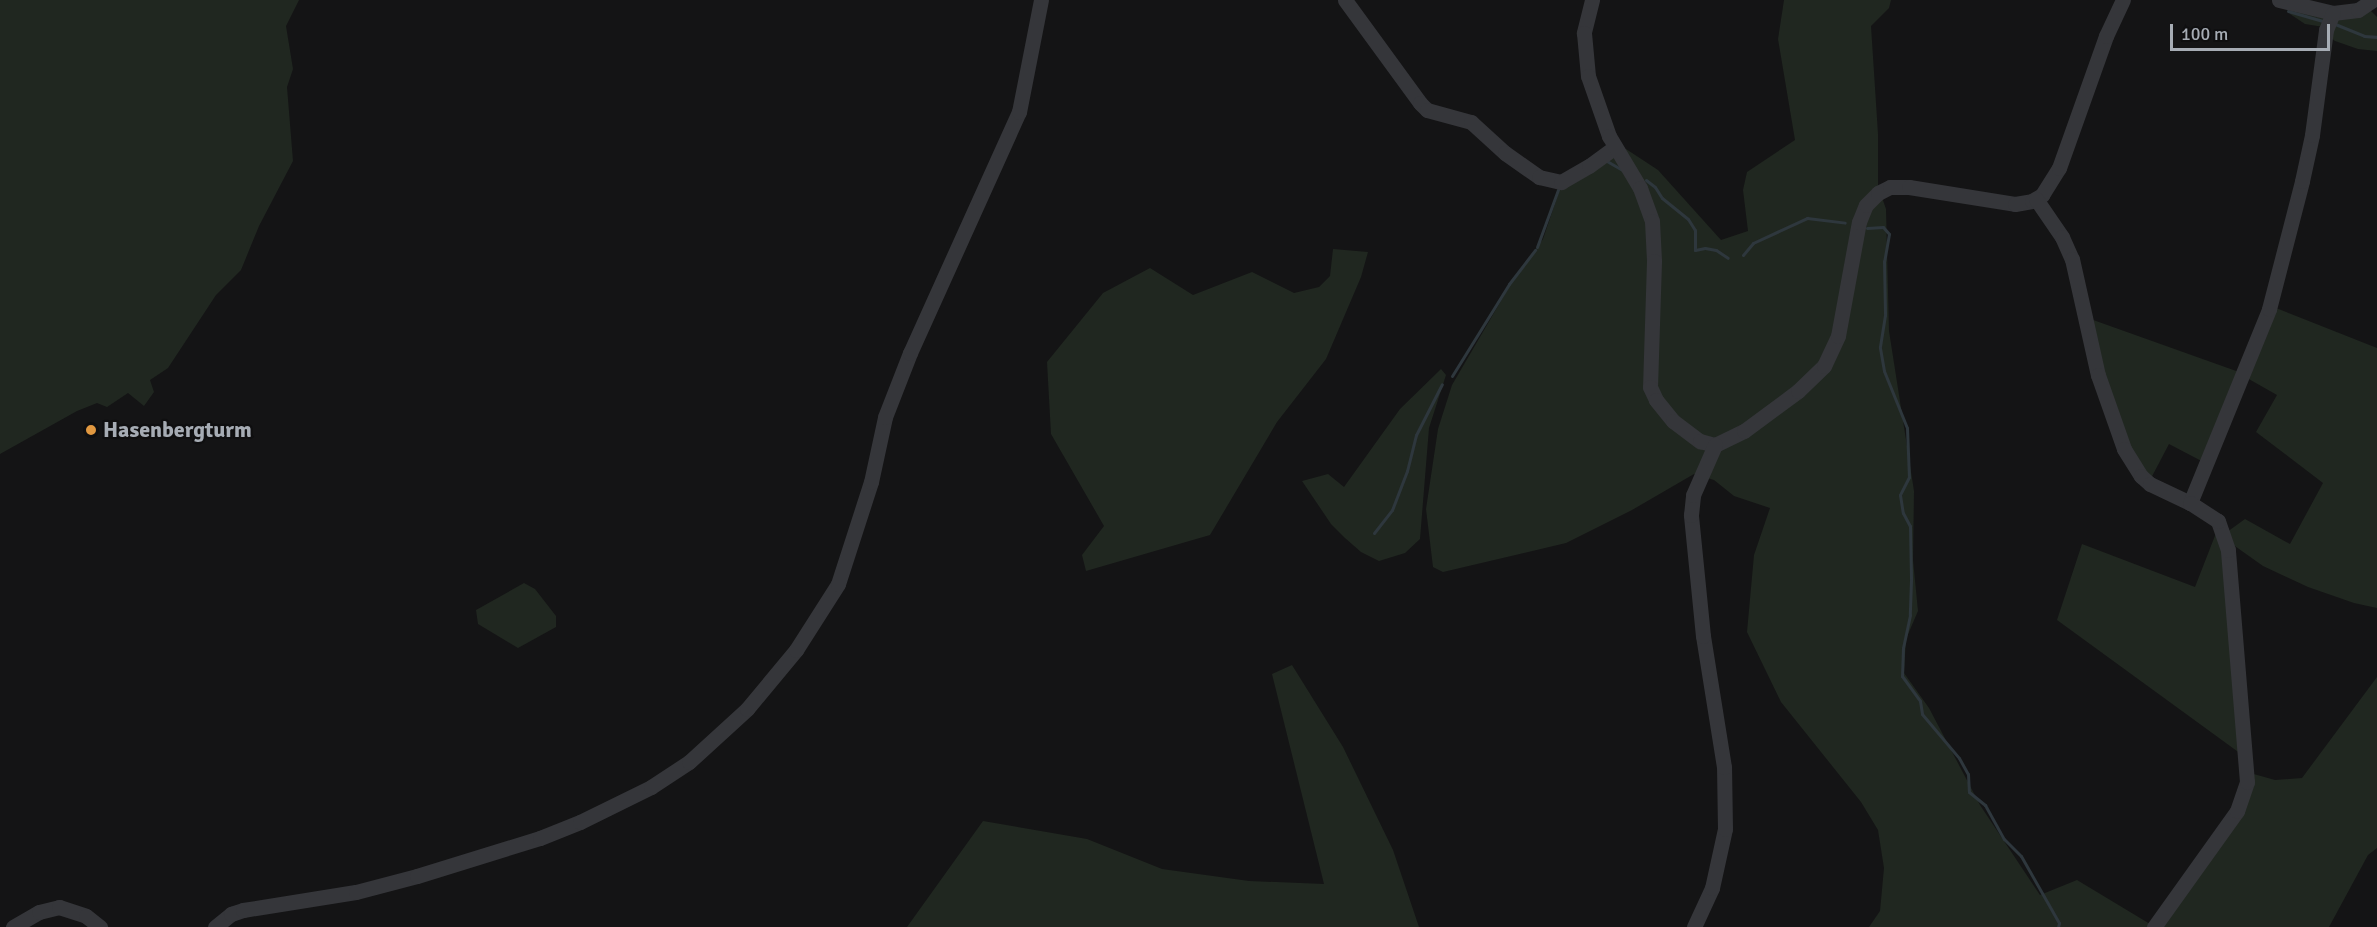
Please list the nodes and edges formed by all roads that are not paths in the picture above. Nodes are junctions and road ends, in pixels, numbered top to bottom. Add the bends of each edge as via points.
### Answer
1 (1041, 0) edge
2 (1345, 0) edge
3 (1592, 0) edge
4 (2123, 0) edge
5 (2279, 0) edge
6 (2373, 0) edge
7 (2333, 13) junction
8 (1615, 147) junction
9 (2036, 199) junction
10 (1715, 444) junction
11 (2190, 502) junction
12 (13, 927) edge
13 (100, 927) edge
14 (215, 927) edge
15 (1694, 927) edge
16 (2154, 927) edge

1 - 14 street via 1019,112 885,417 871,482 838,584 796,650 747,709 689,762 651,787 580,822 540,838 356,892 243,910
2 - 8 street via 1420,103 1428,110 1472,122 1505,153 1539,177 1561,182
3 - 8 street via 1586,18 1584,53 1594,97
4 - 9 street via 2106,36 2059,168
5 - 7 street
6 - 7 street via 2358,10
7 - 11 street via 2326,30 2312,135 2269,309
8 - 10 street via 1640,188 1652,221 1650,387 1673,422 1700,441
9 - 10 street via 2006,203 1900,186 1878,192 1866,205 1859,222 1840,327 1824,366 1752,426
9 - 11 street via 2072,259 2098,375 2124,449 2150,484
10 - 15 street via 1693,495 1690,515 1703,636 1724,767 1725,829 1713,888
11 - 16 street via 2218,522 2228,550 2247,782 2237,811
12 - 13 street via 39,912 59,907 86,916

